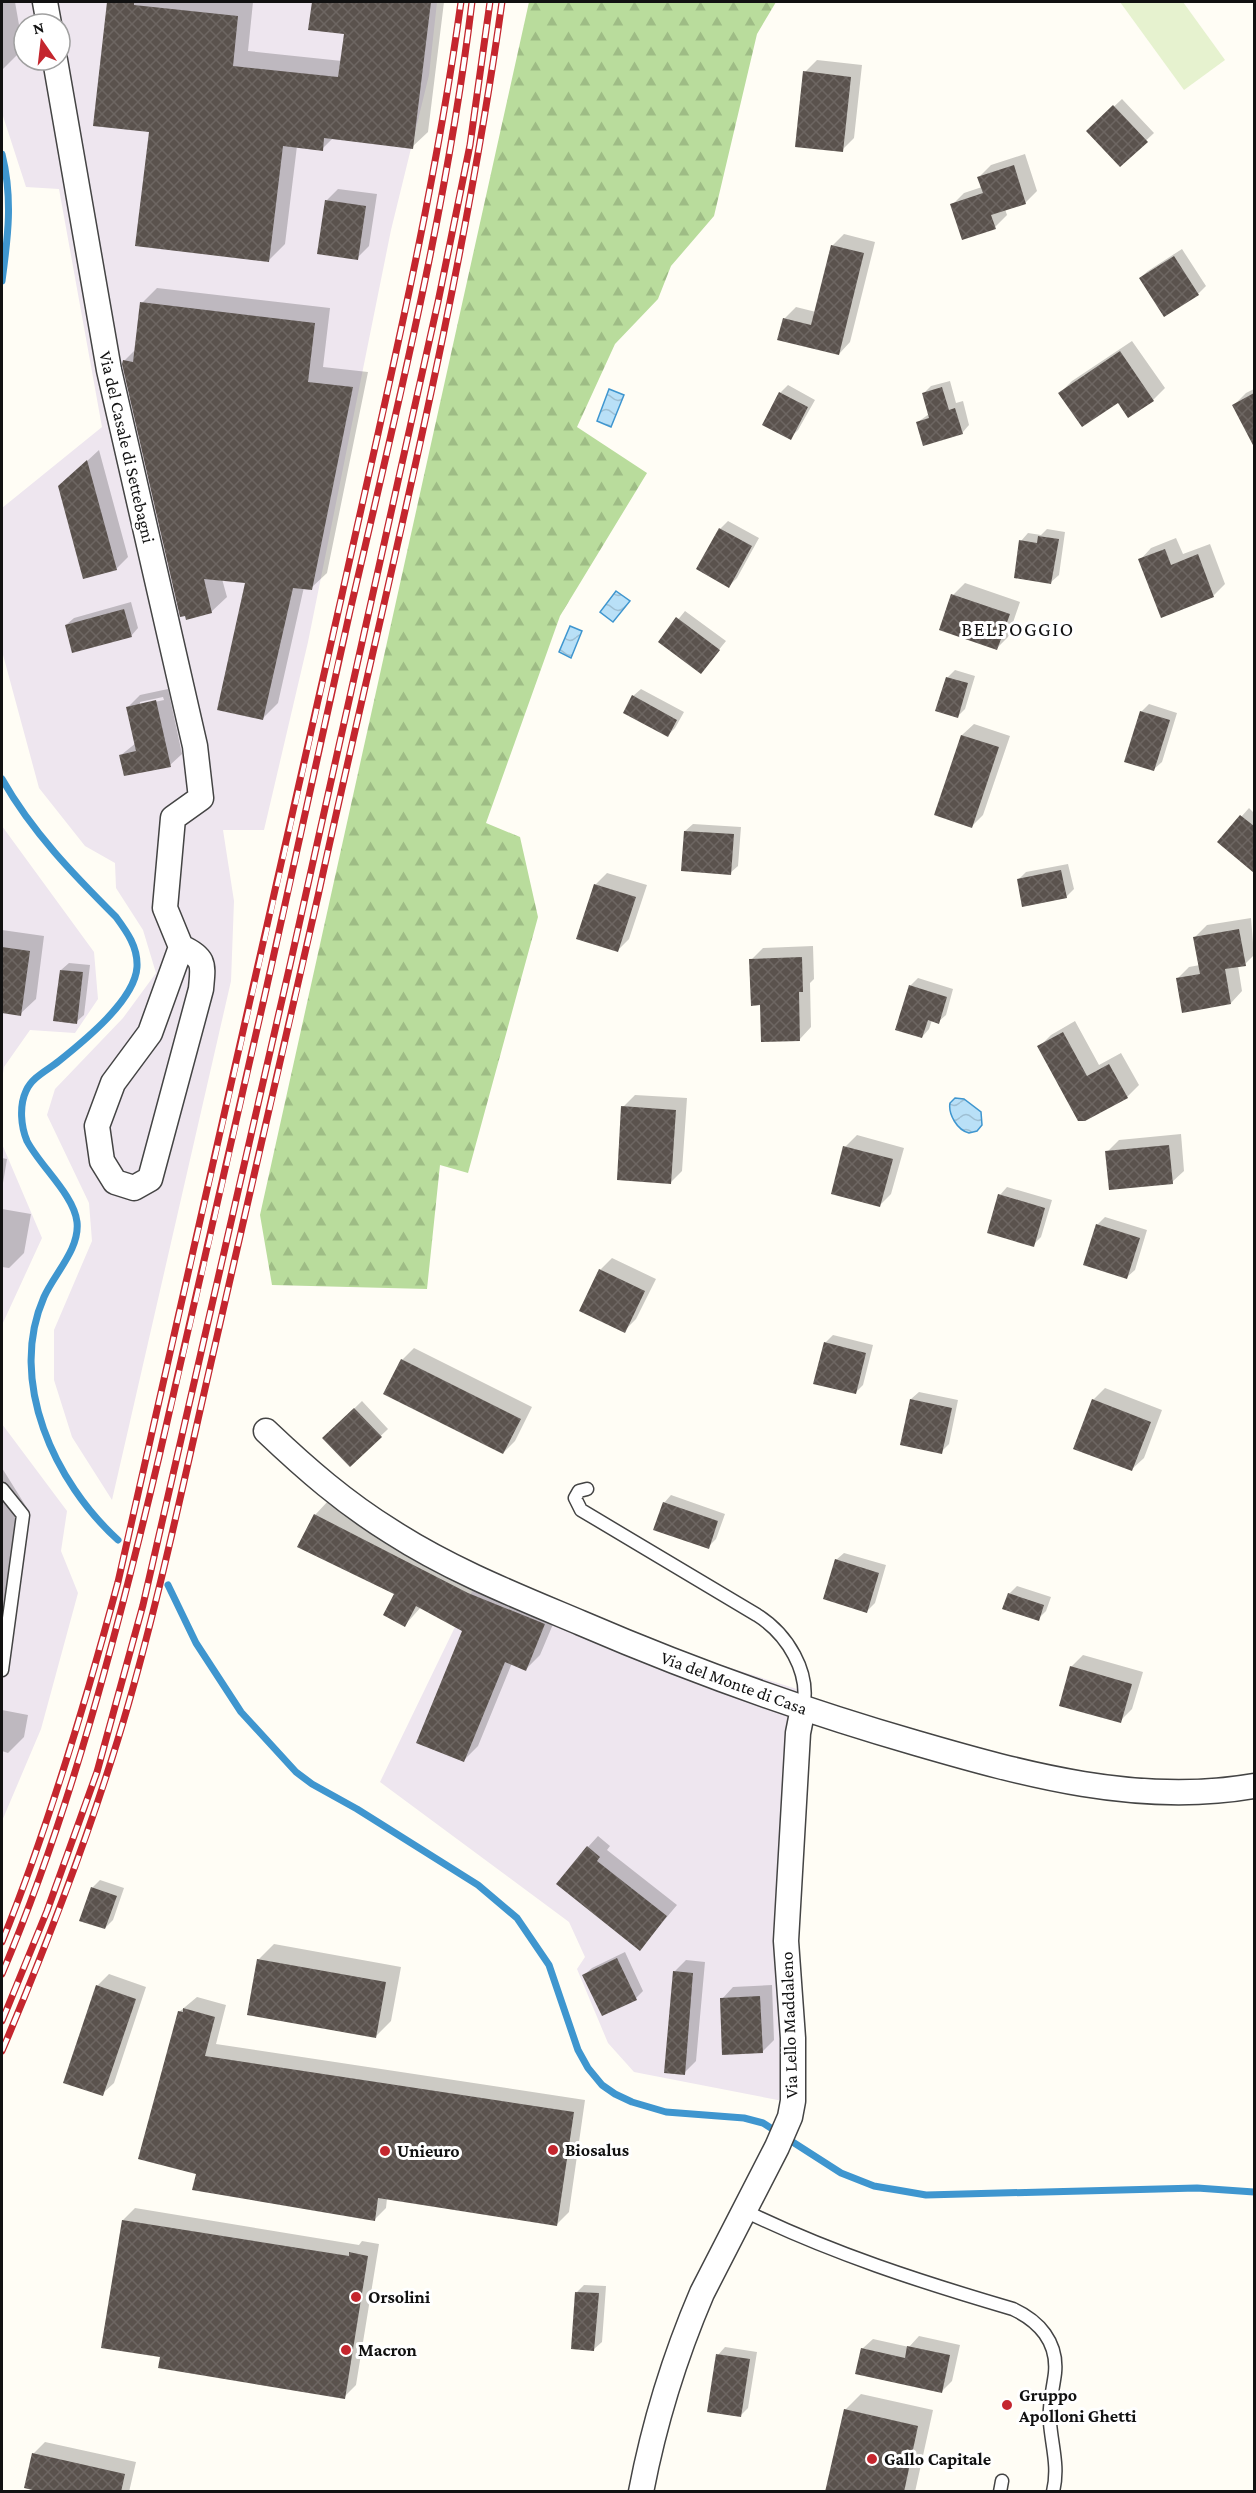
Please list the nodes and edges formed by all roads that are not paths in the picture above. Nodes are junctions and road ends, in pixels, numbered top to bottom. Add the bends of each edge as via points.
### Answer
1 (57, 72) edge
2 (181, 947) junction
3 (266, 1431) dead end
4 (2, 1489) edge
5 (587, 1489) dead end
6 (2, 1670) edge
7 (803, 1708) junction
8 (1254, 1786) edge
9 (745, 2211) junction
10 (641, 2492) edge
11 (1053, 2492) edge

1 - 2 street, Via del Casale di Settebagni via 109,370 195,747 201,798 173,818 165,908
2 - 2 street via 196,954 203,964 201,989 150,1179 135,1188 115,1182 102,1161 97,1126 113,1083 150,1033
3 - 7 street, Via del Monte di Casa via 340,1498 442,1561 653,1654
4 - 6 lane via 23,1515
5 - 7 lane via 579,1491 575,1498 580,1510 772,1626 791,1651 802,1676 806,1697
7 - 8 street, Via del Monte di Casa via 974,1760 1096,1786 1179,1794
7 - 9 street, Via Lello Maddaleno via 798,1733 786,1929 794,2092 790,2117
9 - 10 street, Via Lello Maddaleno via 702,2293 685,2336 657,2424
9 - 11 lane via 877,2267 1013,2309 1041,2326 1054,2358 1049,2406 1057,2476

